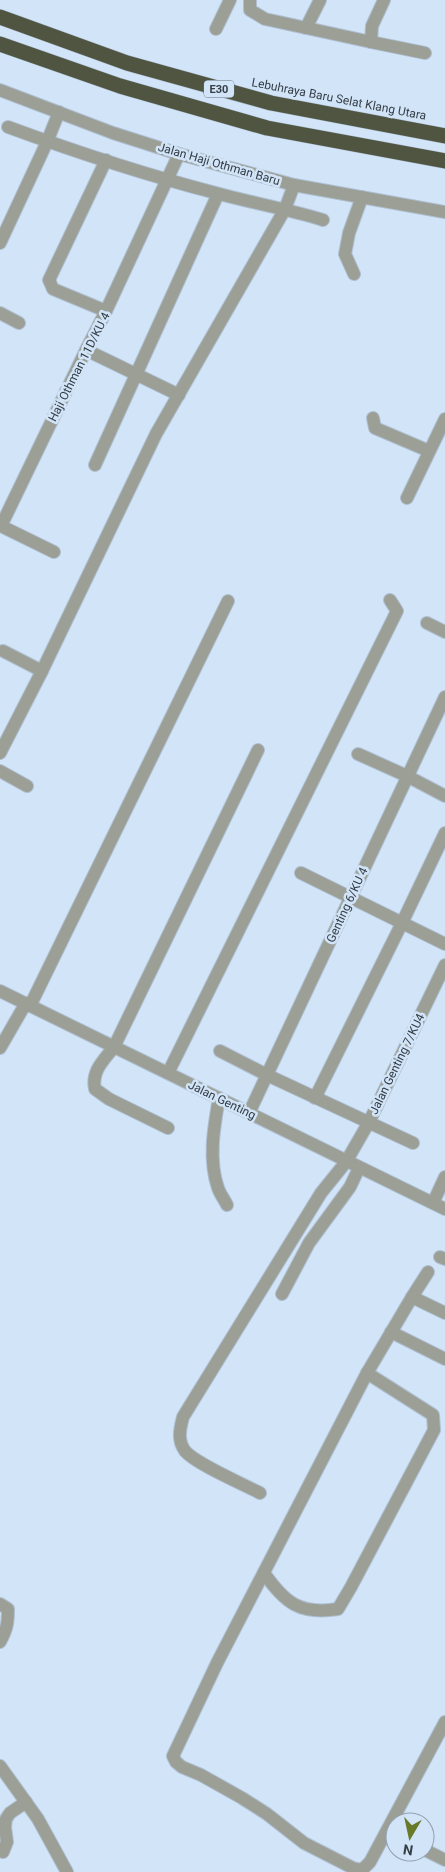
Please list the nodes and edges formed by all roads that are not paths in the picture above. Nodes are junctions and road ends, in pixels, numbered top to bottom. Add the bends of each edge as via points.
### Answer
1 (230, 0) edge
2 (250, 0) edge
3 (320, 0) edge
4 (384, 0) edge
5 (0, 17) edge
6 (306, 28) junction
7 (216, 29) dead end
8 (371, 42) junction
9 (0, 44) edge
10 (425, 53) dead end
11 (0, 90) edge
12 (59, 112) junction
13 (8, 127) dead end
14 (445, 136) edge
15 (47, 142) junction
16 (179, 154) junction
17 (106, 160) junction
18 (445, 161) edge
19 (167, 180) junction
20 (294, 186) junction
21 (218, 194) junction
22 (362, 197) junction
23 (285, 208) junction
24 (445, 212) edge
25 (323, 220) dead end
26 (0, 243) edge
27 (354, 274) dead end
28 (106, 311) junction
29 (0, 313) edge
30 (19, 323) dead end
31 (86, 350) junction
32 (136, 375) junction
33 (179, 395) junction
34 (373, 418) dead end
35 (445, 418) edge
36 (429, 451) junction
37 (95, 465) dead end
38 (407, 498) dead end
39 (1, 526) edge
40 (54, 552) dead end
41 (390, 600) dead end
42 (228, 601) dead end
43 (427, 623) dead end
44 (445, 632) edge
45 (2, 651) dead end
46 (42, 671) junction
47 (445, 696) edge
48 (258, 750) dead end
49 (0, 753) edge
50 (358, 754) dead end
51 (0, 771) edge
52 (407, 776) junction
53 (27, 786) dead end
54 (445, 796) edge
55 (445, 833) edge
56 (301, 873) dead end
57 (350, 898) junction
58 (402, 923) junction
59 (445, 944) edge
60 (445, 965) edge
61 (0, 991) edge
62 (28, 1004) junction
63 (114, 1046) junction
64 (0, 1048) edge
65 (220, 1051) dead end
66 (168, 1073) junction
67 (267, 1075) junction
68 (219, 1098) junction
69 (315, 1098) junction
70 (249, 1113) junction
71 (369, 1122) junction
72 (168, 1128) dead end
73 (413, 1143) dead end
74 (346, 1162) junction
75 (359, 1168) junction
76 (445, 1177) edge
77 (227, 1205) dead end
78 (439, 1206) edge
79 (428, 1272) dead end
80 (282, 1294) dead end
81 (412, 1297) junction
82 (445, 1313) edge
83 (391, 1332) junction
84 (445, 1359) edge
85 (367, 1373) junction
86 (260, 1493) dead end
87 (264, 1573) junction
88 (0, 1604) edge
89 (0, 1642) edge
90 (445, 1722) edge
91 (0, 1766) edge
92 (26, 1802) junction
93 (3, 1852) dead end
94 (445, 1868) edge
95 (67, 1872) edge
96 (442, 1872) edge

1 - 7 street
2 - 6 street via 250,10 265,19
3 - 6 street
4 - 8 street via 372,26
5 - 14 highway, Lebuhraya Baru Selat Klang Utara / E30 via 127,63 271,103
6 - 8 street
8 - 10 street
9 - 18 highway, E30 via 120,86 267,128
11 - 12 street, Jalan Haji Othman Baru
12 - 15 street
12 - 16 street, Jalan Haji Othman Baru
13 - 15 street
15 - 17 street
15 - 26 street
16 - 19 street, Haji Othman 11D/KU 4
16 - 20 street, Jalan Haji Othman Baru
17 - 19 street
17 - 28 street via 49,280 54,289
19 - 21 street
19 - 28 street, Haji Othman 11D/KU 4
20 - 22 street, Jalan Haji Othman Baru
20 - 23 street
21 - 23 street
21 - 32 street
22 - 24 street, Jalan Haji Othman Baru
22 - 27 street via 348,233 345,254
23 - 25 street
23 - 33 street
28 - 31 street, Haji Othman 11D/KU 4
29 - 30 street
31 - 32 street
31 - 39 street, Haji Othman 11D/KU 4
32 - 33 street
32 - 37 street
33 - 46 street via 156,434
34 - 36 street via 375,428
35 - 36 street
36 - 38 street
39 - 40 street, Haji Othman 11D/KU 4
41 - 66 street via 397,611
42 - 62 street
43 - 44 street
45 - 46 street
46 - 49 street
47 - 52 street, Genting 6/KU 4
48 - 63 street
50 - 52 street
51 - 53 street
52 - 54 street
52 - 57 street, Genting 6/KU 4
55 - 58 street
56 - 57 street
57 - 58 street
57 - 67 street, Genting 6/KU 4
58 - 59 street
58 - 69 street
60 - 71 street, Jalan Genting 7/KU4
61 - 62 street, Jalan Genting
62 - 63 street, Jalan Genting
62 - 64 street
63 - 66 street, Jalan Genting
63 - 72 street via 96,1071 95,1089
65 - 67 street
66 - 68 street, Jalan Genting
67 - 69 street
67 - 70 street, Genting 6/KU 4
68 - 70 street, Jalan Genting
68 - 77 street via 212,1164 218,1188
69 - 71 street
70 - 74 street, Jalan Genting
71 - 73 street
71 - 74 street, Jalan Genting 7/KU4
74 - 75 street, Jalan Genting
74 - 86 street, Jalan Genting 7/KU4 via 322,1193 183,1417 179,1434 185,1450
75 - 78 street, Jalan Genting
75 - 80 street via 350,1187 308,1243
76 - 78 street
79 - 81 street
81 - 82 street
81 - 83 street
83 - 84 street
83 - 85 street
85 - 87 street
85 - 87 street via 433,1415 434,1430 338,1609 308,1610 286,1601
87 - 90 street via 173,1756 182,1767 242,1798 304,1844 362,1870 370,1862
88 - 89 street via 8,1609 7,1630
91 - 92 street
92 - 93 street via 6,1819
92 - 95 street
94 - 96 street

